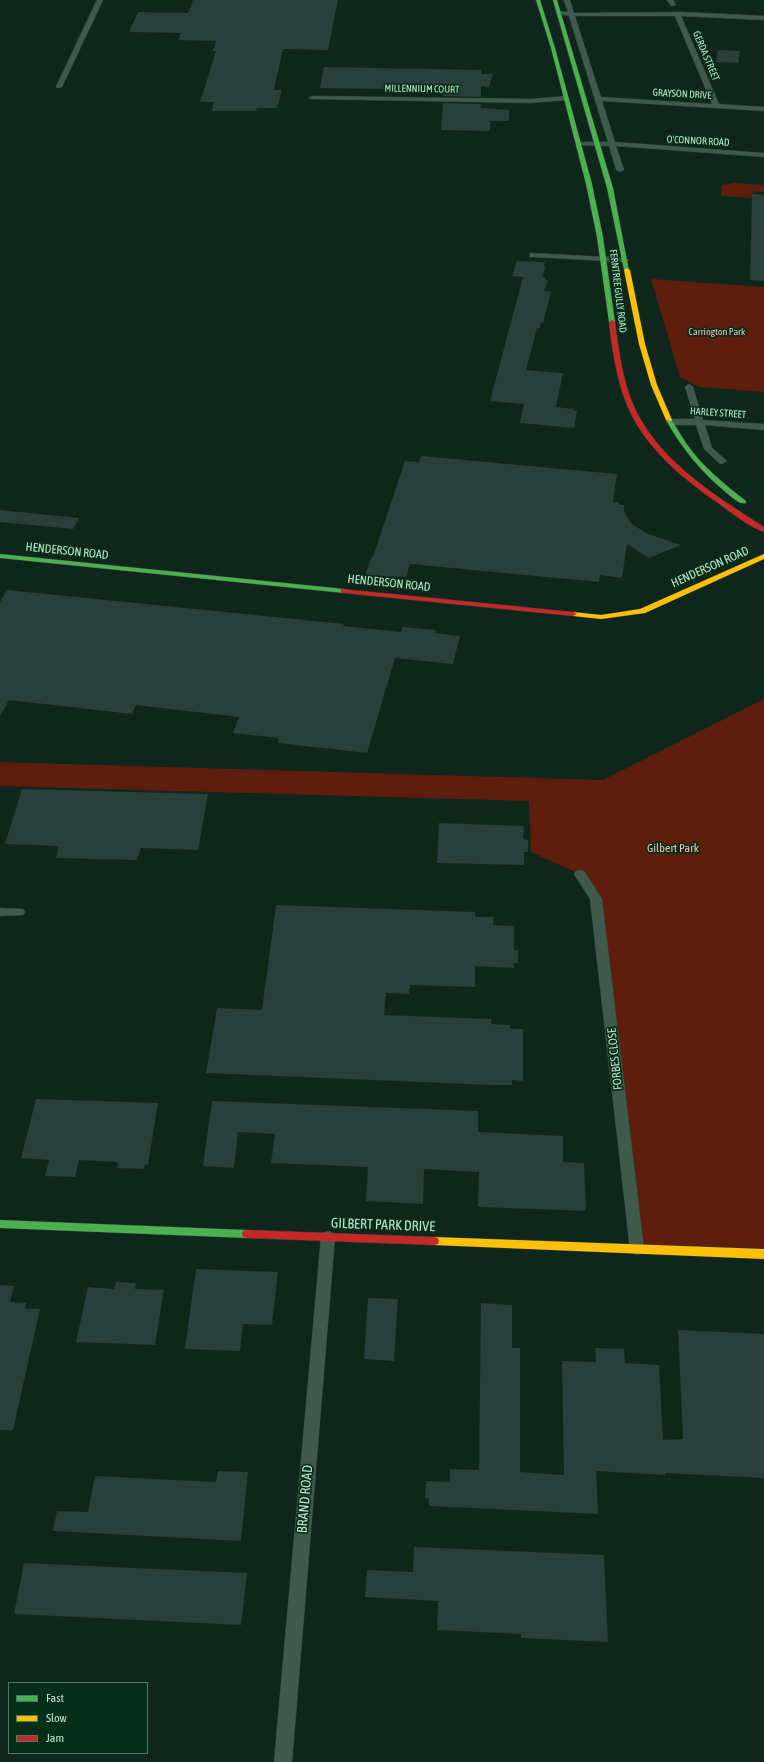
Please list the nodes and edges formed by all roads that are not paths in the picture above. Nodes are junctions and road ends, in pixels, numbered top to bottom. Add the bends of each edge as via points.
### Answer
1 (100, 0) edge
2 (538, 0) edge
3 (555, 0) edge
4 (567, 0) edge
5 (543, 14) junction
6 (677, 14) junction
7 (560, 15) junction
8 (574, 15) junction
9 (764, 18) edge
10 (59, 87) dead end
11 (582, 91) junction
12 (312, 98) dead end
13 (598, 99) junction
14 (567, 101) junction
15 (716, 106) junction
16 (764, 109) edge
17 (579, 144) junction
18 (598, 146) junction
19 (613, 146) junction
20 (764, 154) edge
21 (620, 170) dead end
22 (603, 256) junction
23 (625, 258) junction
24 (689, 387) dead end
25 (666, 422) junction
26 (700, 422) junction
27 (764, 427) edge
28 (722, 461) dead end
29 (754, 509) dead end
30 (764, 530) edge
31 (0, 556) edge
32 (764, 556) edge
33 (580, 874) dead end
34 (0, 912) edge
35 (19, 912) dead end
36 (0, 1224) edge
37 (328, 1237) junction
38 (637, 1250) junction
39 (764, 1254) edge
40 (283, 1762) edge

1 - 10 street
2 - 5 main road, FERNTREE GULLY ROAD
3 - 7 main road, FERNTREE GULLY ROAD
4 - 8 street
5 - 7 main road
5 - 14 main road, FERNTREE GULLY ROAD
6 - 8 street
6 - 9 street
6 - 15 street, GERDA STREET
7 - 8 street
7 - 11 main road, FERNTREE GULLY ROAD
8 - 13 street
11 - 14 main road via 576,100
11 - 18 main road, FERNTREE GULLY ROAD
12 - 14 street, MILLENNIUM COURT
13 - 15 street, GRAYSON DRIVE
13 - 19 street
14 - 17 main road, FERNTREE GULLY ROAD
15 - 16 street, GRAYSON DRIVE
17 - 18 street, O'CONNOR ROAD
17 - 22 main road, FERNTREE GULLY ROAD via 590,184
18 - 19 street, O'CONNOR ROAD
18 - 23 main road, FERNTREE GULLY ROAD
19 - 20 street, O'CONNOR ROAD
19 - 21 street
22 - 22 street via 532,255 552,252
22 - 23 street
22 - 30 main road, FERNTREE GULLY ROAD via 613,341 631,408 656,446 682,472
23 - 25 main road, FERNTREE GULLY ROAD via 645,358
24 - 26 street
25 - 26 street, HARLEY STREET
25 - 29 main road, FERNTREE GULLY ROAD via 695,461 725,489
26 - 27 street, HARLEY STREET
26 - 28 street via 708,449
31 - 32 main road, HENDERSON ROAD via 601,617 642,610
33 - 38 street, FORBES CLOSE via 596,899
34 - 35 street
36 - 37 main road, GILBERT PARK DRIVE
37 - 38 main road, GILBERT PARK DRIVE
37 - 40 street, BRAND ROAD
38 - 39 main road, GILBERT PARK DRIVE

